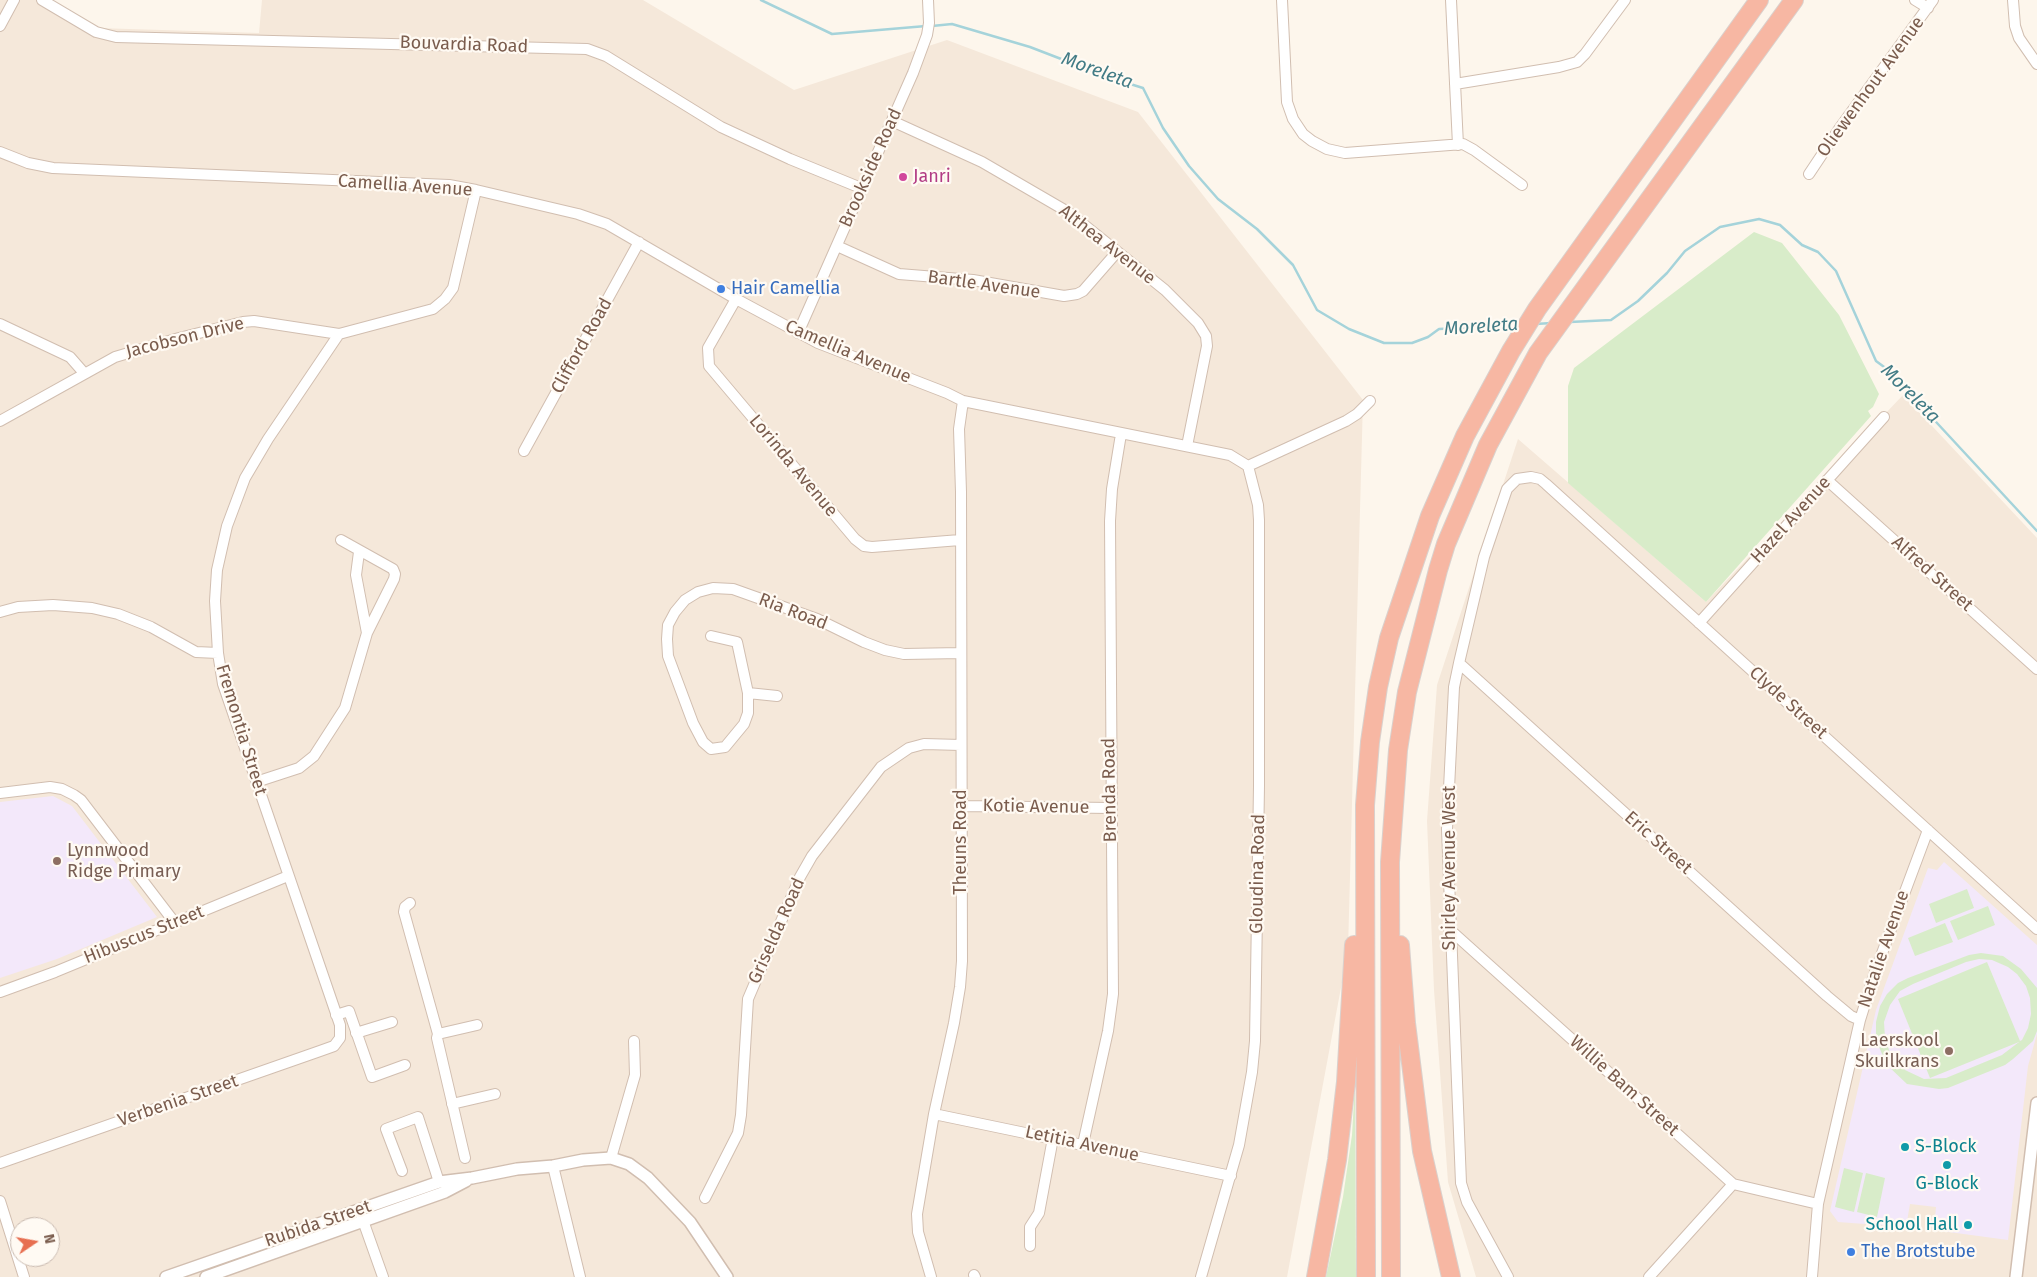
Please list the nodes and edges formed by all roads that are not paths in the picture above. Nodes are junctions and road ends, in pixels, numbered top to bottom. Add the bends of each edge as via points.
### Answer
1 (14, 0) edge
2 (42, 0) edge
3 (928, 0) edge
4 (1282, 0) edge
5 (1451, 0) edge
6 (1625, 0) edge
7 (1753, 0) edge
8 (1759, 0) edge
9 (1794, 0) edge
10 (1800, 0) edge
11 (1915, 0) edge
12 (2013, 0) edge
13 (1930, 4) edge
14 (0, 26) edge
15 (1776, 26) junction
16 (1727, 45) junction
17 (2037, 64) edge
18 (1455, 84) junction
19 (892, 121) junction
20 (1458, 145) junction
21 (0, 152) edge
22 (1809, 174) dead end
23 (1522, 185) dead end
24 (861, 188) junction
25 (476, 190) junction
26 (639, 242) junction
27 (837, 246) junction
28 (1117, 252) junction
29 (736, 299) junction
30 (0, 324) edge
31 (798, 333) junction
32 (339, 334) junction
33 (84, 373) junction
34 (1370, 400) dead end
35 (964, 401) junction
36 (1884, 417) dead end
37 (0, 421) edge
38 (1121, 434) junction
39 (1187, 446) junction
40 (524, 451) dead end
41 (1248, 466) junction
42 (1537, 478) joint
43 (1827, 480) junction
44 (341, 540) dead end
45 (960, 540) junction
46 (359, 552) junction
47 (0, 612) edge
48 (1699, 623) junction
49 (367, 633) junction
50 (711, 636) dead end
51 (218, 653) junction
52 (962, 653) junction
53 (1458, 663) junction
54 (2037, 669) edge
55 (748, 693) junction
56 (777, 696) dead end
57 (961, 745) junction
58 (256, 782) junction
59 (0, 793) edge
60 (1365, 805) junction
61 (961, 806) junction
62 (1110, 808) junction
63 (1928, 830) junction
64 (1390, 862) junction
65 (288, 876) junction
66 (410, 903) dead end
67 (175, 923) junction
68 (1449, 929) junction
69 (2037, 929) edge
70 (0, 992) edge
71 (338, 1020) junction
72 (1860, 1020) junction
73 (392, 1022) dead end
74 (477, 1025) dead end
75 (356, 1033) junction
76 (438, 1034) junction
77 (634, 1041) dead end
78 (405, 1065) dead end
79 (495, 1094) dead end
80 (2037, 1103) edge
81 (452, 1104) junction
82 (934, 1114) junction
83 (1053, 1138) junction
84 (1083, 1144) junction
85 (465, 1158) dead end
86 (610, 1158) junction
87 (0, 1163) edge
88 (552, 1166) junction
89 (402, 1171) dead end
90 (1230, 1176) junction
91 (472, 1178) junction
92 (439, 1182) junction
93 (1733, 1184) junction
94 (705, 1198) dead end
95 (0, 1202) edge
96 (1818, 1204) junction
97 (358, 1210) junction
98 (363, 1222) junction
99 (1030, 1246) dead end
100 (24, 1277) edge
101 (166, 1277) edge
102 (206, 1277) edge
103 (383, 1277) edge
104 (580, 1277) edge
105 (727, 1277) edge
106 (931, 1277) edge
107 (1201, 1277) edge
108 (1316, 1277) edge
109 (1366, 1277) edge
110 (1391, 1277) edge
111 (1451, 1277) edge
112 (1508, 1277) edge
113 (1649, 1277) edge
114 (1812, 1277) edge
115 (2016, 1277) edge

1 - 14 street
2 - 24 street, Bouvardia Road via 96,32 116,38 587,49 606,56 721,126
3 - 19 street, Brookside Road via 929,23
4 - 20 street via 1287,98 1293,120 1303,134 1327,149 1345,153
5 - 18 street
6 - 18 street via 1577,62
7 - 16 highway
8 - 16 highway
9 - 15 highway
10 - 15 highway
11 - 13 street
12 - 17 street via 2018,38
13 - 22 street, Oliewenhout Avenue
15 - 64 highway via 1538,353 1488,445 1446,544 1407,692 1398,750
16 - 60 highway via 1537,309 1459,450 1430,516 1389,638 1370,742
18 - 20 street
19 - 24 street, Brookside Road
19 - 28 street, Althea Avenue via 997,171 1068,212
20 - 23 street via 1469,146
21 - 25 street, Camellia Avenue via 53,168 448,185
24 - 27 street, Brookside Road
25 - 26 street, Camellia Avenue via 586,216
25 - 32 street, Jacobson Drive via 453,288 445,300 433,309
26 - 29 street, Camellia Avenue
26 - 40 street, Clifford Road
27 - 28 street, Bartle Avenue via 899,274 973,280 1064,296 1083,291
27 - 31 street, Brookside Road
28 - 39 street, Althea Avenue via 1174,298 1206,336
29 - 31 street, Camellia Avenue
29 - 45 street, Lorinda Avenue via 708,348 710,366 856,539 864,546 872,547
30 - 33 street via 66,354
31 - 35 street, Camellia Avenue
32 - 33 street, Jacobson Drive via 272,323 243,322 129,352
32 - 51 street, Fremontia Street via 245,478 227,526 217,570
33 - 37 street, Jacobson Drive
34 - 41 street via 1346,421
35 - 38 street, Camellia Avenue
35 - 45 street, Theuns Road via 959,429
36 - 43 street, Hazel Avenue
38 - 39 street, Camellia Avenue
38 - 62 street, Brenda Road via 1110,521
39 - 41 street, Camellia Avenue via 1230,455
41 - 90 street, Gloudina Road via 1259,520 1255,1041 1239,1145
42 - 48 street, Clyde Street
42 - 53 street, Shirley Avenue West via 1518,478 1507,489 1484,558
43 - 48 street, Hazel Avenue
43 - 54 street, Alfred Street
44 - 46 street
45 - 52 street, Theuns Road
46 - 49 street via 356,575
46 - 49 street via 392,569 395,574
47 - 51 street via 18,607 53,605 92,608 151,627 196,652
48 - 63 street, Clyde Street
49 - 58 street via 347,704 314,756 299,768
50 - 55 street via 737,642
51 - 58 street, Fremontia Street via 223,684
52 - 55 street, Ria Road via 904,654 886,650 808,616 733,589 713,588 698,592 685,600 668,625 668,656 696,728 709,748 724,747 744,724 748,713
52 - 57 street, Theuns Road
53 - 68 street, Shirley Avenue West via 1446,829
53 - 72 street, Eric Street via 1827,996
55 - 56 street
57 - 61 street, Theuns Road
57 - 94 street, Griselda Road via 924,744 909,748 886,764 812,856 800,877 748,999 738,1133
58 - 65 street, Fremontia Street
59 - 67 street via 50,787 74,794
60 - 108 highway via 1346,1082 1334,1178
60 - 109 highway
61 - 62 street, Kotie Avenue
61 - 82 street, Theuns Road via 960,987
62 - 84 street, Brenda Road via 1113,994
63 - 69 street, Clyde Street
63 - 72 street, Natalie Avenue via 1874,972
64 - 110 highway
64 - 111 highway via 1420,1133
65 - 67 street, Hibuscus Street
65 - 71 street, Fremontia Street
66 - 76 street via 404,912
67 - 70 street, Hibuscus Street
68 - 93 street, Willie Bam Street
68 - 112 street, Shirley Avenue West via 1461,1183 1472,1212
71 - 75 street via 348,1011
71 - 87 street, Verbenia Street via 340,1038 334,1046
72 - 96 street, Natalie Avenue
73 - 75 street
74 - 76 street
75 - 78 street via 372,1077
76 - 81 street via 437,1043
77 - 86 street via 635,1075
79 - 81 street
80 - 115 street
81 - 85 street
82 - 83 street, Letitia Avenue
82 - 106 street, Theuns Road via 916,1214
83 - 84 street, Letitia Avenue
83 - 99 street via 1039,1213 1030,1227
84 - 90 street, Letitia Avenue
86 - 88 street, Rubida Street
86 - 105 street, Rubida Street via 629,1164 654,1184 690,1222
88 - 91 street, Rubida Street
88 - 104 street
89 - 92 street via 386,1129 418,1118
90 - 107 street, Gloudina Road
91 - 92 street, Rubida Street
91 - 98 street, Rubida Street via 445,1192
92 - 97 street, Rubida Street
93 - 96 street, Willie Bam Street
93 - 113 street
95 - 100 street
96 - 114 street, Natalie Avenue
97 - 98 street
97 - 101 street, Rubida Street
98 - 102 street, Rubida Street
98 - 103 street

